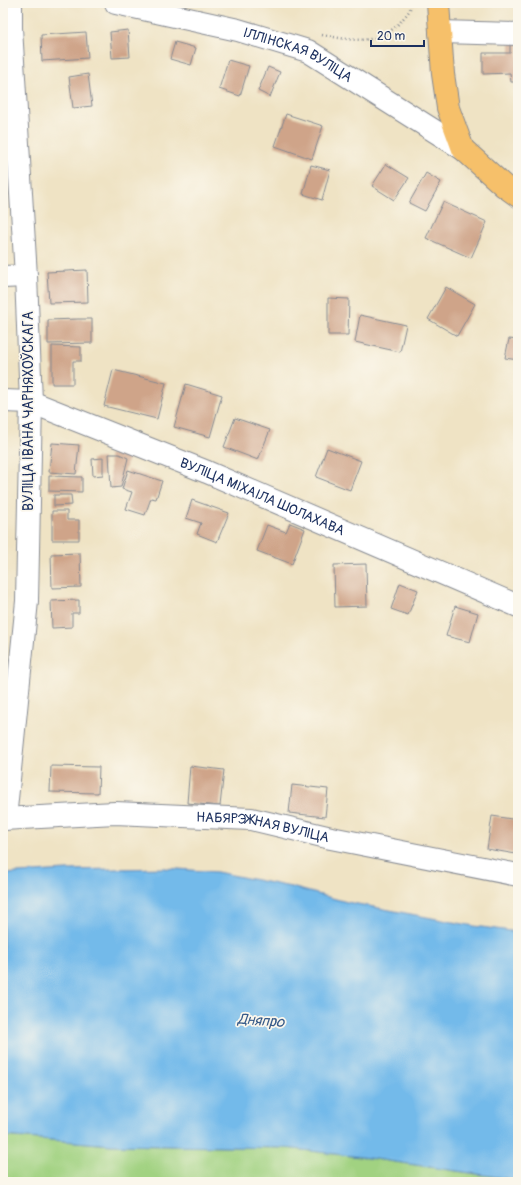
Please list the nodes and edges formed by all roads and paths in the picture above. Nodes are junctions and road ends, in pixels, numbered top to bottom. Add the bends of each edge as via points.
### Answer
1 (11, 3) edge
2 (116, 3) edge
3 (411, 3) edge
4 (438, 3) edge
5 (7, 29) edge
6 (440, 32) junction
7 (316, 34) dead end
8 (518, 34) edge
9 (463, 148) junction
10 (518, 196) edge
11 (3, 276) edge
12 (26, 276) junction
13 (3, 402) edge
14 (31, 402) junction
15 (518, 606) edge
16 (4, 819) edge
17 (518, 875) edge

1 - 5 street, ВУЛІЦА ІВАНА ЧАРНЯХОЎСКАГА
2 - 9 street, ІЛЛІНСКАЯ ВУЛІЦА via 238,30 308,51
3 - 7 path via 411,10 383,36 369,40 347,40
4 - 6 main road
5 - 12 street, ВУЛІЦА ІВАНА ЧАРНЯХОЎСКАГА
6 - 8 street
6 - 9 main road via 448,108
9 - 10 main road
11 - 12 street
12 - 14 street, ВУЛІЦА ІВАНА ЧАРНЯХОЎСКАГА
13 - 14 street, ВУЛІЦА МІХАІЛА ШОЛАХАВА
14 - 15 street, ВУЛІЦА МІХАІЛА ШОЛАХАВА via 207,472
14 - 16 street, ВУЛІЦА ІВАНА ЧАРНЯХОЎСКАГА via 27,601
16 - 17 street, НАБЯРЭЖНАЯ ВУЛІЦА via 115,813 251,819 331,838

